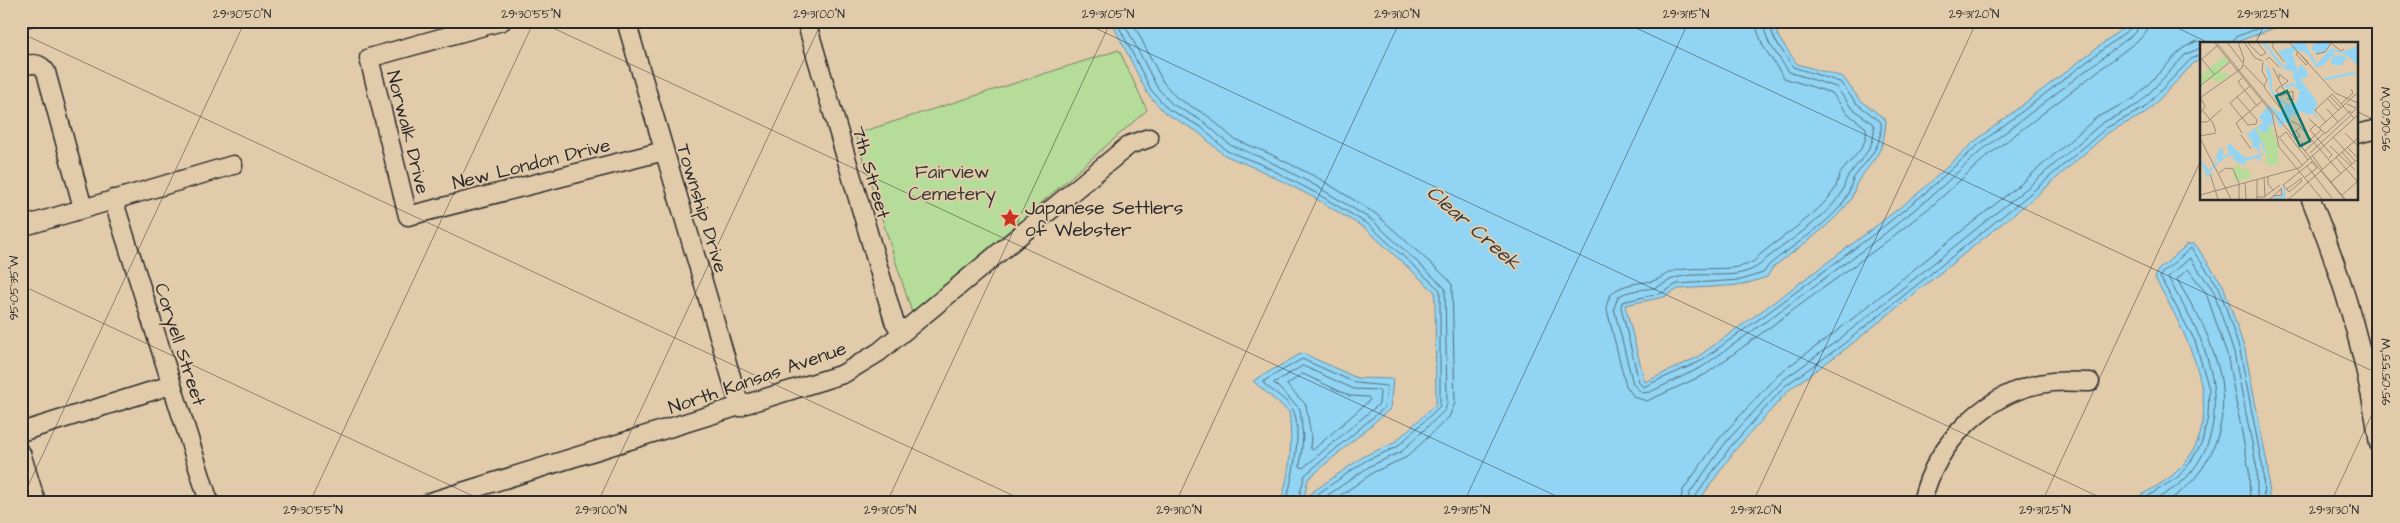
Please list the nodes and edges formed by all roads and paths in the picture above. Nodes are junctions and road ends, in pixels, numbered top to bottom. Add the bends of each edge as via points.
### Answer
1 (502, 21) edge
2 (626, 21) edge
3 (806, 21) edge
4 (30, 65) edge
5 (2379, 128) edge
6 (2358, 133) edge
7 (1149, 138) dead end
8 (664, 151) junction
9 (233, 164) dead end
10 (113, 199) junction
11 (2311, 200) edge
12 (83, 208) junction
13 (408, 216) joint
14 (21, 228) edge
15 (902, 333) junction
16 (2090, 382) dead end
17 (171, 385) junction
18 (2376, 406) edge
19 (740, 407) junction
20 (21, 432) edge
21 (2379, 444) edge
22 (21, 453) edge
23 (36, 502) edge
24 (209, 502) edge
25 (430, 502) edge
26 (1922, 502) edge

1 - 13 street, Norwalk Drive via 369,58
2 - 8 street, Township Drive
3 - 15 street, 7th Street via 894,321
4 - 12 street via 43,67 46,72
5 - 6 street
7 - 15 street, North Kansas Avenue via 1129,145
8 - 13 street, New London Drive
8 - 19 street, Township Drive
9 - 10 street
10 - 12 street
10 - 17 street, Coryell Street
11 - 18 street via 2330,245
12 - 14 street
15 - 19 street, North Kansas Avenue via 859,366 843,374
16 - 26 street via 2040,384 2010,394 1983,409 1944,449 1931,473
17 - 20 street
17 - 24 street, Coryell Street
18 - 21 street
19 - 25 street, North Kansas Avenue
22 - 23 street

